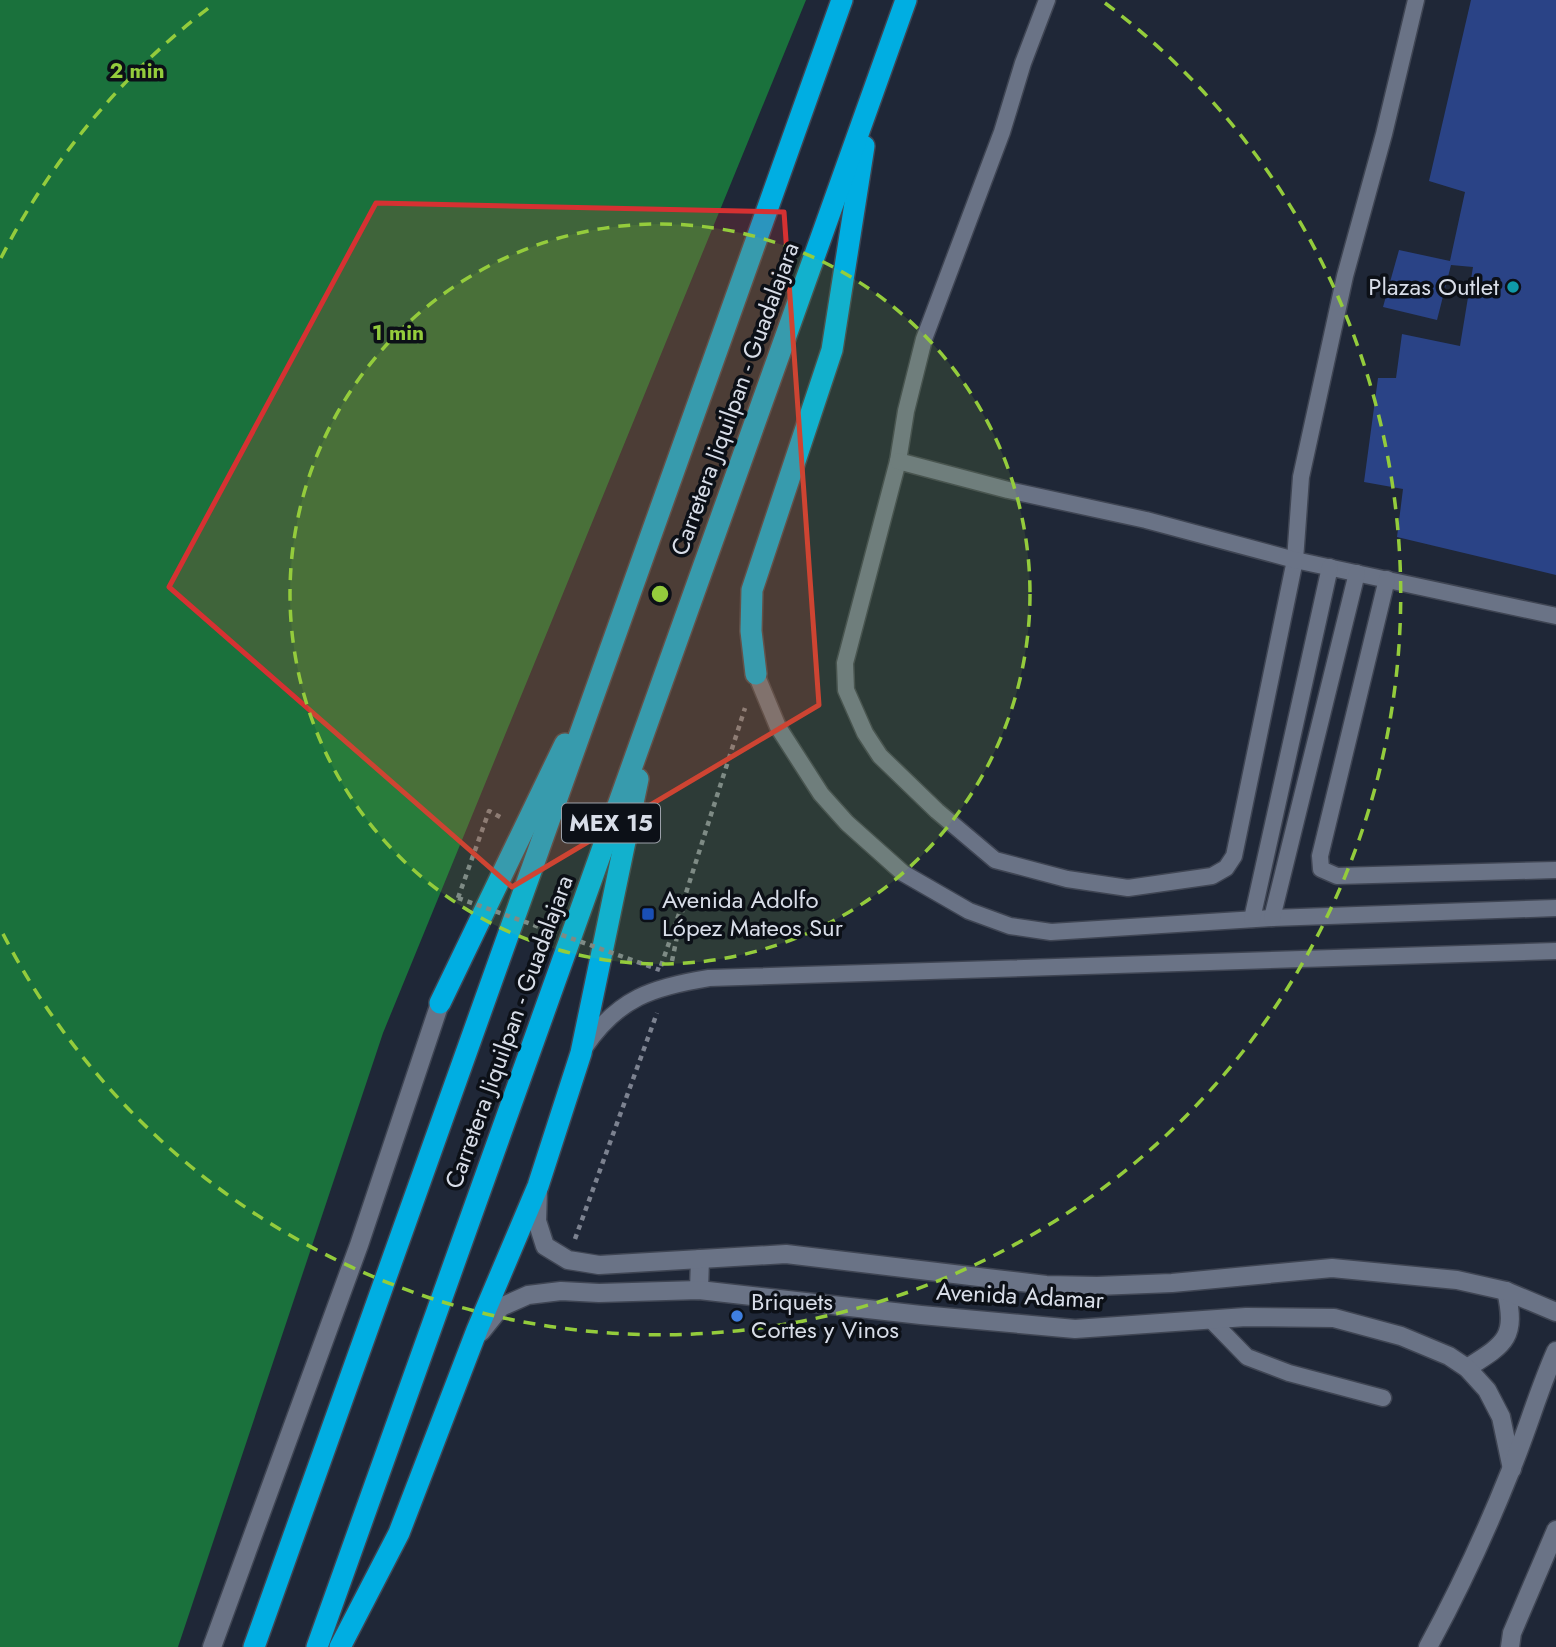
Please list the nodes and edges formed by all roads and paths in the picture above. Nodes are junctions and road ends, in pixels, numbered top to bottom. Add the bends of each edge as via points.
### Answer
1 (842, 0) edge
2 (906, 0) edge
3 (1047, 0) edge
4 (1416, 0) edge
5 (872, 94) junction
6 (898, 461) junction
7 (1295, 560) junction
8 (1330, 567) junction
9 (1357, 573) junction
10 (1387, 579) junction
11 (1556, 616) edge
12 (612, 645) junction
13 (756, 674) junction
14 (655, 701) junction
15 (1556, 870) edge
16 (686, 893) junction
17 (458, 898) dead end
18 (1556, 908) edge
19 (1272, 918) junction
20 (1252, 919) junction
21 (1556, 951) edge
22 (668, 984) junction
23 (440, 1003) joint
24 (581, 1053) junction
25 (538, 1186) junction
26 (700, 1259) junction
27 (568, 1260) junction
28 (699, 1290) junction
29 (1506, 1290) junction
30 (1556, 1312) edge
31 (1211, 1320) junction
32 (471, 1346) junction
33 (1556, 1351) edge
34 (1467, 1368) junction
35 (1383, 1398) dead end
36 (1512, 1469) junction
37 (1556, 1530) edge
38 (212, 1647) edge
39 (254, 1647) edge
40 (317, 1647) edge
41 (340, 1647) edge
42 (1429, 1647) edge
43 (1510, 1647) edge

1 - 12 highway, Carretera Jiquilpan - Guadalajara / MEX 15
2 - 5 highway, Carretera Jiquilpan - Guadalajara / MEX 15
3 - 6 lane via 924,339
4 - 7 lane via 1345,276 1312,426 1301,477
5 - 13 highway via 832,350 752,590
5 - 14 highway, Carretera Jiquilpan - Guadalajara / MEX 15
6 - 7 lane
6 - 7 lane via 845,663 846,690 880,756 937,811 995,860 1043,873 1128,888 1212,876 1226,868 1234,856
7 - 8 lane
8 - 9 lane
8 - 20 lane
9 - 10 lane
9 - 19 lane
10 - 11 lane
10 - 15 lane via 1320,856 1321,869 1337,876
12 - 23 highway
12 - 39 highway, Carretera Jiquilpan - Guadalajara / MEX 15
13 - 16 path
13 - 20 lane via 778,727 821,794 903,873 969,911 1010,926 1051,932
14 - 24 highway
14 - 40 highway, Carretera Jiquilpan - Guadalajara / MEX 15
16 - 17 path, bridge via 660,970
16 - 22 path
18 - 19 lane
19 - 20 lane
21 - 22 lane via 709,978
22 - 24 lane via 625,1004 600,1024
22 - 27 path
23 - 38 street via 359,1245
24 - 25 highway
25 - 27 street via 537,1220 545,1246
25 - 32 highway
26 - 27 street, Avenida Adamar via 598,1265
26 - 28 street
26 - 29 street, Avenida Adamar via 786,1254 1097,1286 1332,1268 1457,1280
28 - 31 street, Avenida Adamar via 1075,1329
28 - 32 street, Avenida Adamar via 528,1295 501,1307
29 - 30 street, Avenida Adamar
29 - 34 street via 1511,1323 1507,1337
31 - 34 street, Avenida Adamar via 1334,1318 1401,1336
31 - 35 lane via 1247,1357
32 - 41 highway via 399,1533
33 - 36 street
34 - 36 street, Avenida Adamar via 1501,1417
36 - 42 street
37 - 43 street

